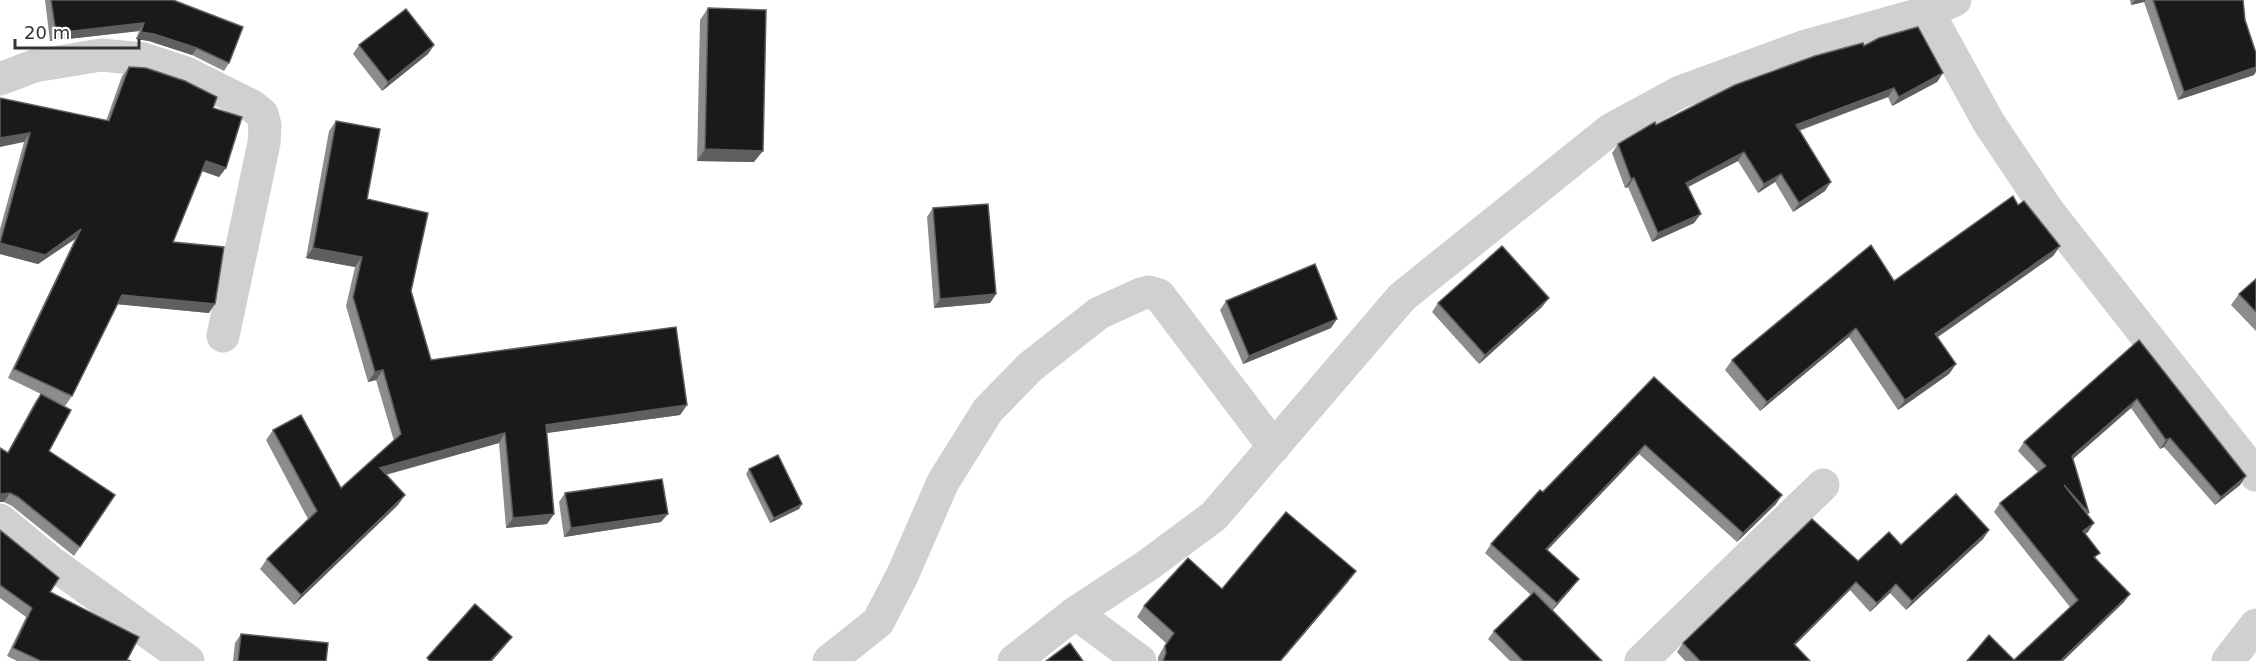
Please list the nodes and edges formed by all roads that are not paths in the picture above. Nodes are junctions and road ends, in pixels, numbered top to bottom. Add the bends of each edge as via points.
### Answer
1 (1942, 6) edge
2 (0, 79) edge
3 (223, 336) dead end
4 (1274, 447) junction
5 (2256, 475) edge
6 (1823, 485) dead end
7 (0, 520) edge
8 (1076, 613) junction
9 (2256, 625) edge
10 (188, 661) edge
11 (829, 661) edge
12 (1014, 661) edge
13 (1140, 661) edge
14 (1641, 661) edge
15 (2228, 661) edge

1 - 4 street via 1803,47 1680,92 1610,130 1402,297
1 - 5 street via 1989,123 2048,211
2 - 3 street via 34,66 101,54 143,59 186,73 262,114 264,143
4 - 8 street via 1214,516
4 - 11 street via 1158,296 1140,294 1099,313 1030,368 988,410 943,482 878,622
6 - 14 street
7 - 10 street via 52,563
8 - 12 street
8 - 13 street
9 - 15 street

